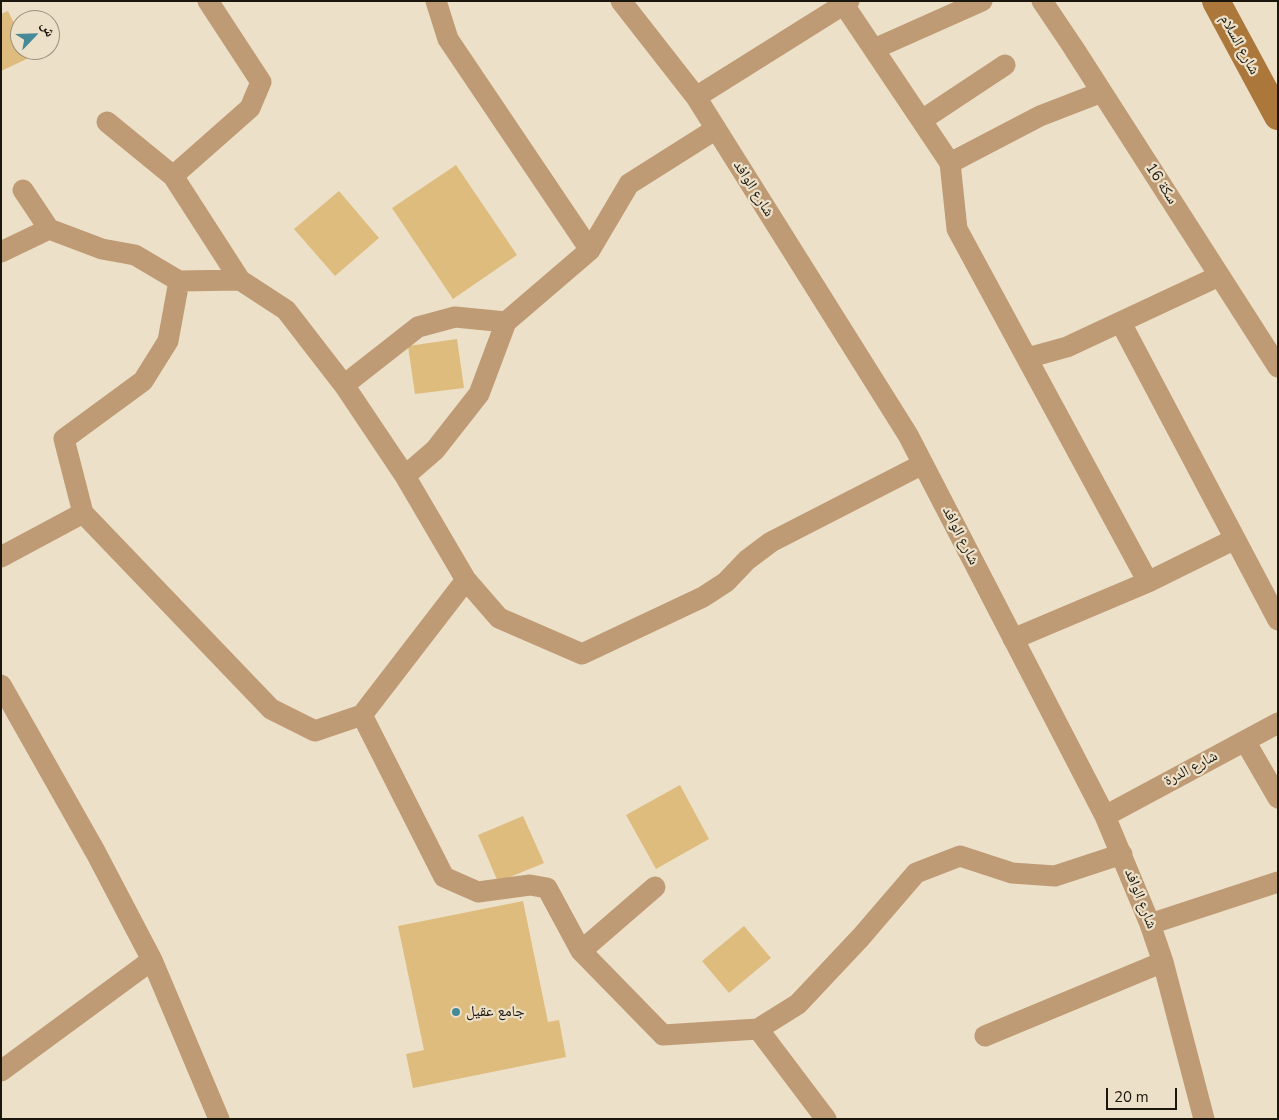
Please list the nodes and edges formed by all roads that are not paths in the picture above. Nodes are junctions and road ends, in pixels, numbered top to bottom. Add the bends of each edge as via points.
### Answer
1 (208, 1) edge
2 (436, 1) edge
3 (621, 1) edge
4 (982, 1) edge
5 (1042, 1) edge
6 (1216, 1) edge
7 (847, 3) edge
8 (874, 49) junction
9 (1005, 65) dead end
10 (1102, 92) junction
11 (696, 97) junction
12 (1278, 116) edge
13 (922, 120) junction
14 (107, 122) dead end
15 (716, 129) junction
16 (950, 162) junction
17 (173, 176) junction
18 (23, 190) dead end
19 (49, 229) junction
20 (590, 250) junction
21 (1, 252) edge
22 (1219, 276) junction
23 (240, 280) junction
24 (179, 281) junction
25 (506, 322) junction
26 (1121, 323) junction
27 (1027, 358) junction
28 (1278, 367) edge
29 (344, 385) junction
30 (923, 464) junction
31 (404, 476) junction
32 (83, 513) junction
33 (1235, 539) junction
34 (1, 557) edge
35 (466, 580) junction
36 (1148, 582) junction
37 (1278, 620) edge
38 (1013, 638) junction
39 (1, 685) edge
40 (362, 715) junction
41 (1278, 723) edge
42 (1245, 741) junction
43 (1278, 798) edge
44 (1105, 816) junction
45 (1122, 854) junction
46 (1278, 882) edge
47 (655, 887) dead end
48 (1150, 924) junction
49 (581, 951) junction
50 (152, 960) junction
51 (1163, 962) junction
52 (758, 1029) junction
53 (985, 1036) dead end
54 (1, 1071) edge
55 (219, 1119) edge
56 (826, 1119) edge
57 (1204, 1119) edge

1 - 17 street via 261,82 250,108
2 - 20 street via 448,39
3 - 11 street, شارع الوافد
4 - 8 street
5 - 10 street, سكة 16
6 - 12 street, شارع السلام
7 - 8 street
7 - 11 street
8 - 13 street
9 - 13 street
10 - 16 street via 1040,116
10 - 22 street, سكة 16
11 - 15 street, شارع الوافد
13 - 16 street
14 - 17 street
15 - 20 street via 630,184
15 - 30 street, شارع الوافد
16 - 27 street via 957,229
17 - 23 street
18 - 19 street
19 - 21 street
19 - 24 street via 102,250 135,255
20 - 25 street
22 - 26 street
22 - 28 street, سكة 16
23 - 24 street
23 - 29 street via 286,310
24 - 32 street via 168,340 143,381 64,439
25 - 29 street via 455,317 418,327
25 - 31 street via 479,394 436,450
26 - 27 street via 1067,346
26 - 33 street
27 - 36 street
29 - 31 street
30 - 35 street via 771,542 726,582 703,597 582,654 499,618
30 - 38 street, شارع الوافد
31 - 35 street
32 - 34 street
32 - 40 street via 271,709 315,731
33 - 36 street
33 - 37 street
35 - 40 street
36 - 38 street
38 - 44 street, شارع الوافد
39 - 50 street
40 - 49 street via 444,877 478,892 530,885 547,888
41 - 42 street, شارع الدرة
42 - 43 street
42 - 44 street, شارع الدرة
44 - 45 street, شارع الوافد
45 - 48 street, شارع الوافد
45 - 52 street via 1055,876 1012,873 960,856 916,873 798,1004
46 - 48 street
47 - 49 street
48 - 51 street, شارع الوافد
49 - 52 street via 663,1035
50 - 54 street
50 - 55 street
51 - 53 street
51 - 57 street, شارع الوافد
52 - 56 street

